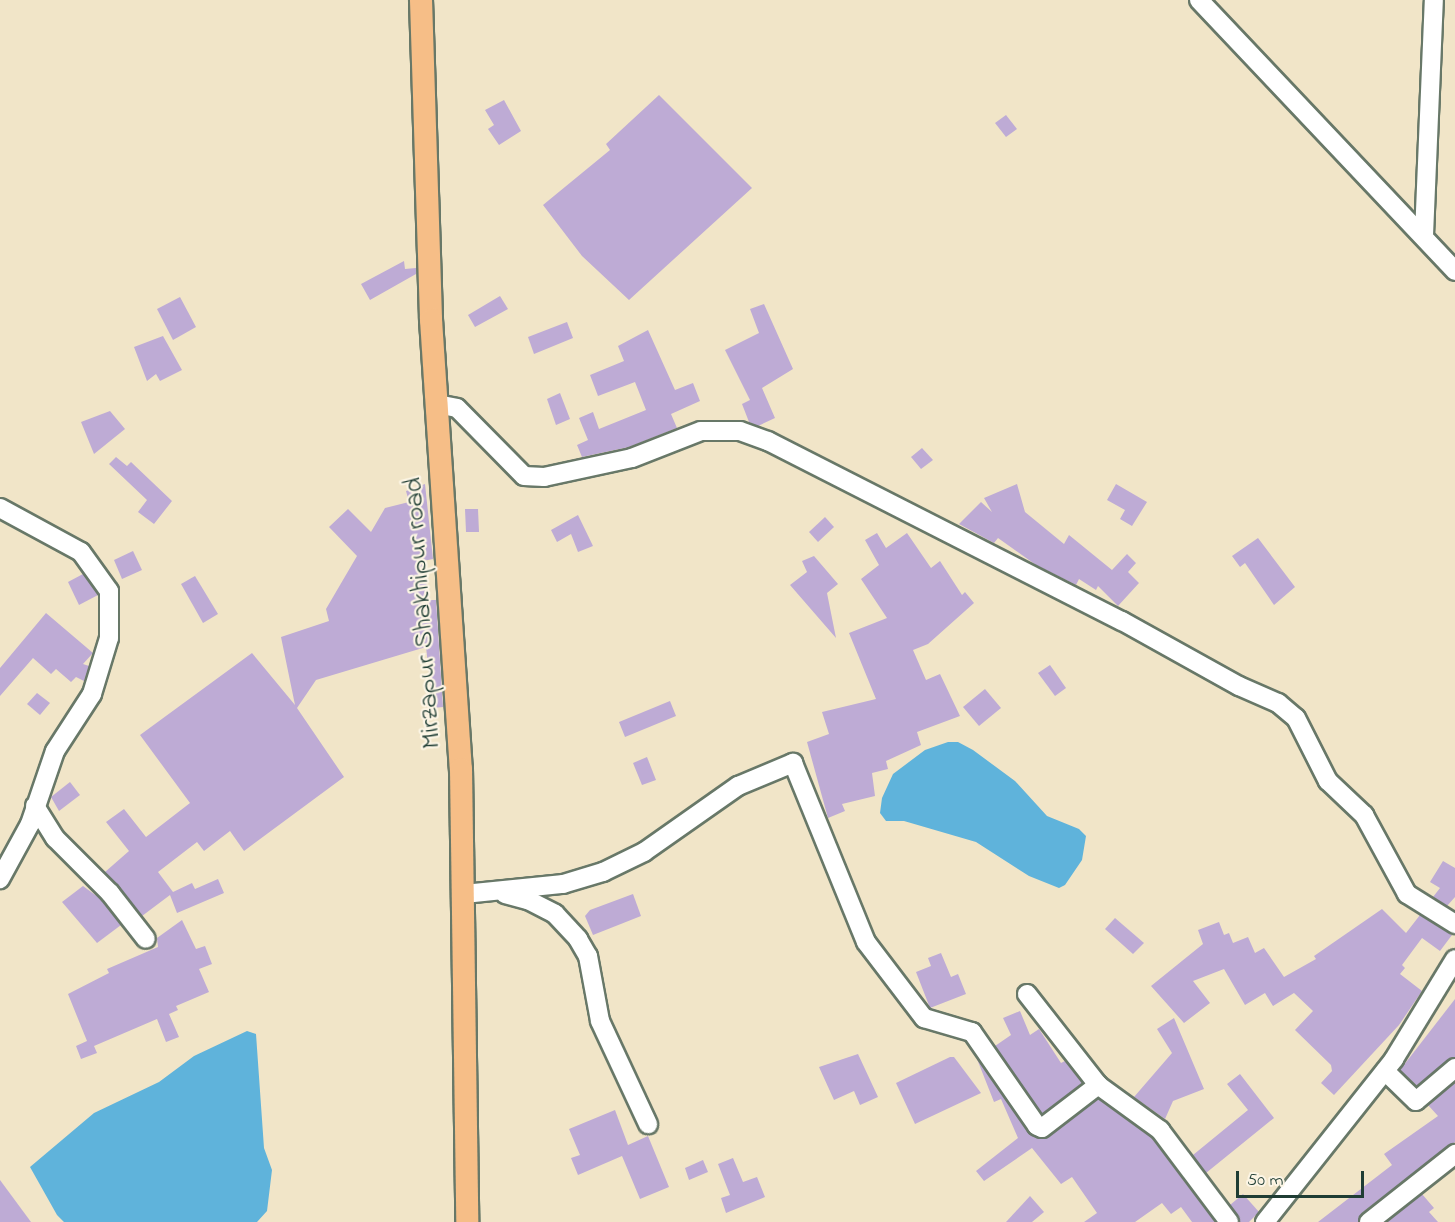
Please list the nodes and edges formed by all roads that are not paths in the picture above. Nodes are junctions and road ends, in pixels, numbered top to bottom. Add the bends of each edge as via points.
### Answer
1 (421, 0) edge
2 (1199, 0) edge
3 (1434, 0) edge
4 (1424, 235) junction
5 (1455, 271) edge
6 (437, 404) junction
7 (0, 508) edge
8 (35, 806) junction
9 (0, 879) edge
10 (494, 891) junction
11 (464, 894) junction
12 (1455, 924) edge
13 (146, 939) dead end
14 (1455, 959) edge
15 (1027, 994) dead end
16 (1455, 1068) edge
17 (1385, 1071) junction
18 (1098, 1085) junction
19 (648, 1124) dead end
20 (1455, 1154) edge
21 (467, 1222) edge
22 (1229, 1222) edge
23 (1265, 1222) edge
24 (1369, 1222) edge

1 - 6 main road, Mirzapur Shakhipur road
2 - 4 street via 1306,117
3 - 4 street
4 - 5 street
6 - 11 main road, Mirzapur Shakhipur road via 461,769
6 - 12 street via 457,408 524,476 544,477 632,458 700,431 740,431 768,441 1122,621 1239,686 1278,703 1296,718 1329,781 1364,815 1407,894
7 - 8 street via 81,552 108,591 109,638 93,694 56,751
8 - 9 street
8 - 13 street via 56,838 110,893
10 - 11 street
10 - 18 street via 563,884 603,872 644,852 738,786 793,763 866,942 924,1018 972,1032 1042,1128
10 - 19 street via 528,900 555,914 578,939 588,956 600,1021
11 - 21 main road, Mirzapur Shakhipur road
14 - 17 street
15 - 18 street
16 - 17 street via 1416,1101
17 - 23 street
18 - 22 street via 1160,1130
20 - 24 street

